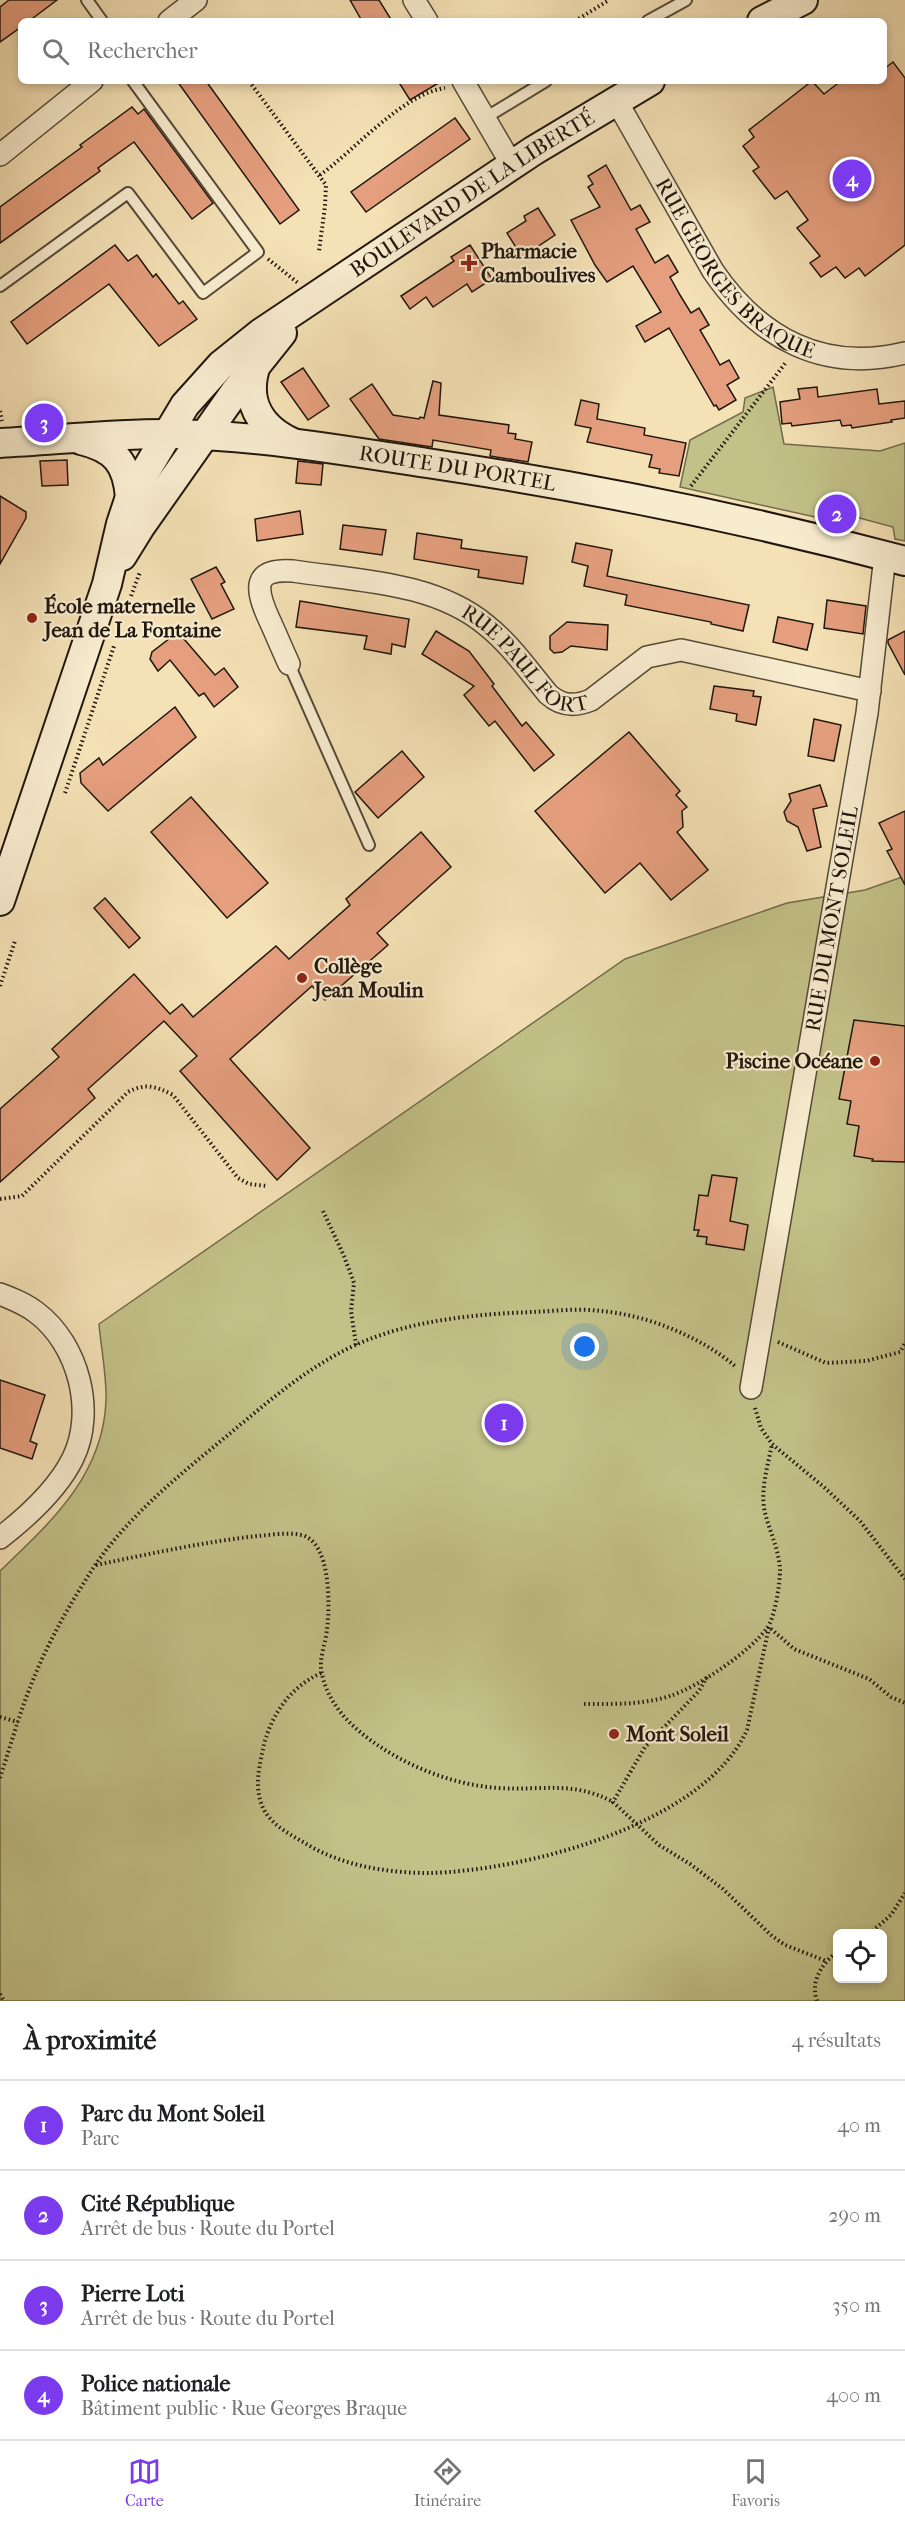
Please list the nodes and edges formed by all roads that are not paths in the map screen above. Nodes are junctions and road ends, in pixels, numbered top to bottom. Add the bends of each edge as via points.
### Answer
1 (87, 0) edge
2 (196, 0) edge
3 (414, 0) edge
4 (686, 0) edge
5 (803, 0) edge
6 (100, 18) edge
7 (173, 18) edge
8 (425, 18) edge
9 (653, 18) edge
10 (768, 18) edge
11 (88, 84) edge
12 (135, 84) edge
13 (465, 84) edge
14 (541, 84) edge
15 (645, 84) edge
16 (616, 100) junction
17 (485, 118) junction
18 (0, 155) edge
19 (512, 165) junction
20 (0, 286) edge
21 (253, 352) junction
22 (905, 353) edge
23 (218, 430) junction
24 (73, 439) junction
25 (1, 442) edge
26 (295, 444) junction
27 (160, 446) junction
28 (130, 497) junction
29 (134, 558) junction
30 (895, 559) edge
31 (107, 584) junction
32 (288, 664) joint
33 (870, 691) junction
34 (369, 845) dead end
35 (0, 901) edge
36 (0, 1294) edge
37 (751, 1388) road end
38 (2, 1535) edge

1 - 6 lane
2 - 7 street
3 - 8 street
4 - 9 lane
5 - 10 main road
11 - 18 street
12 - 20 lane via 258,252 203,293 128,193
13 - 17 street
14 - 17 lane
15 - 16 main road, BOULEVARD DE LA LIBERTÉ
16 - 19 main road, BOULEVARD DE LA LIBERTÉ
16 - 22 street, RUE GEORGES BRAQUE via 721,282 762,325 798,346 824,355 873,359
17 - 19 street
19 - 21 main road, BOULEVARD DE LA LIBERTÉ via 320,293 287,328
21 - 23 main road via 222,383 217,398
21 - 26 main road via 251,384 255,410 268,427
21 - 27 main road, BOULEVARD DE LA LIBERTÉ via 212,375 180,412
23 - 26 main road, ROUTE DU PORTEL
23 - 27 main road, ROUTE DU PORTEL
23 - 29 main road, BOULEVARD DE LA LIBERTÉ
24 - 25 main road, ROUTE DU PORTEL
24 - 27 main road, ROUTE DU PORTEL via 118,436
24 - 28 main road via 102,447 119,461 127,475
26 - 30 main road, ROUTE DU PORTEL via 542,480 676,506
27 - 28 main road, BOULEVARD DE LA LIBERTÉ
27 - 29 main road via 154,479 139,505
28 - 31 main road, BOULEVARD DE LA LIBERTÉ
29 - 31 main road, BOULEVARD DE LA LIBERTÉ
30 - 33 street, RUE DU MONT SOLEIL
31 - 35 main road, BOULEVARD DE LA LIBERTÉ
32 - 33 street, RUE PAUL FORT via 259,595 260,582 276,571 414,590 459,606 496,633 548,694 567,705 591,700 647,657 681,650
32 - 34 lane
33 - 37 street, RUE DU MONT SOLEIL
36 - 38 street via 38,1314 54,1331 75,1370 84,1413 81,1436 68,1467 37,1505

